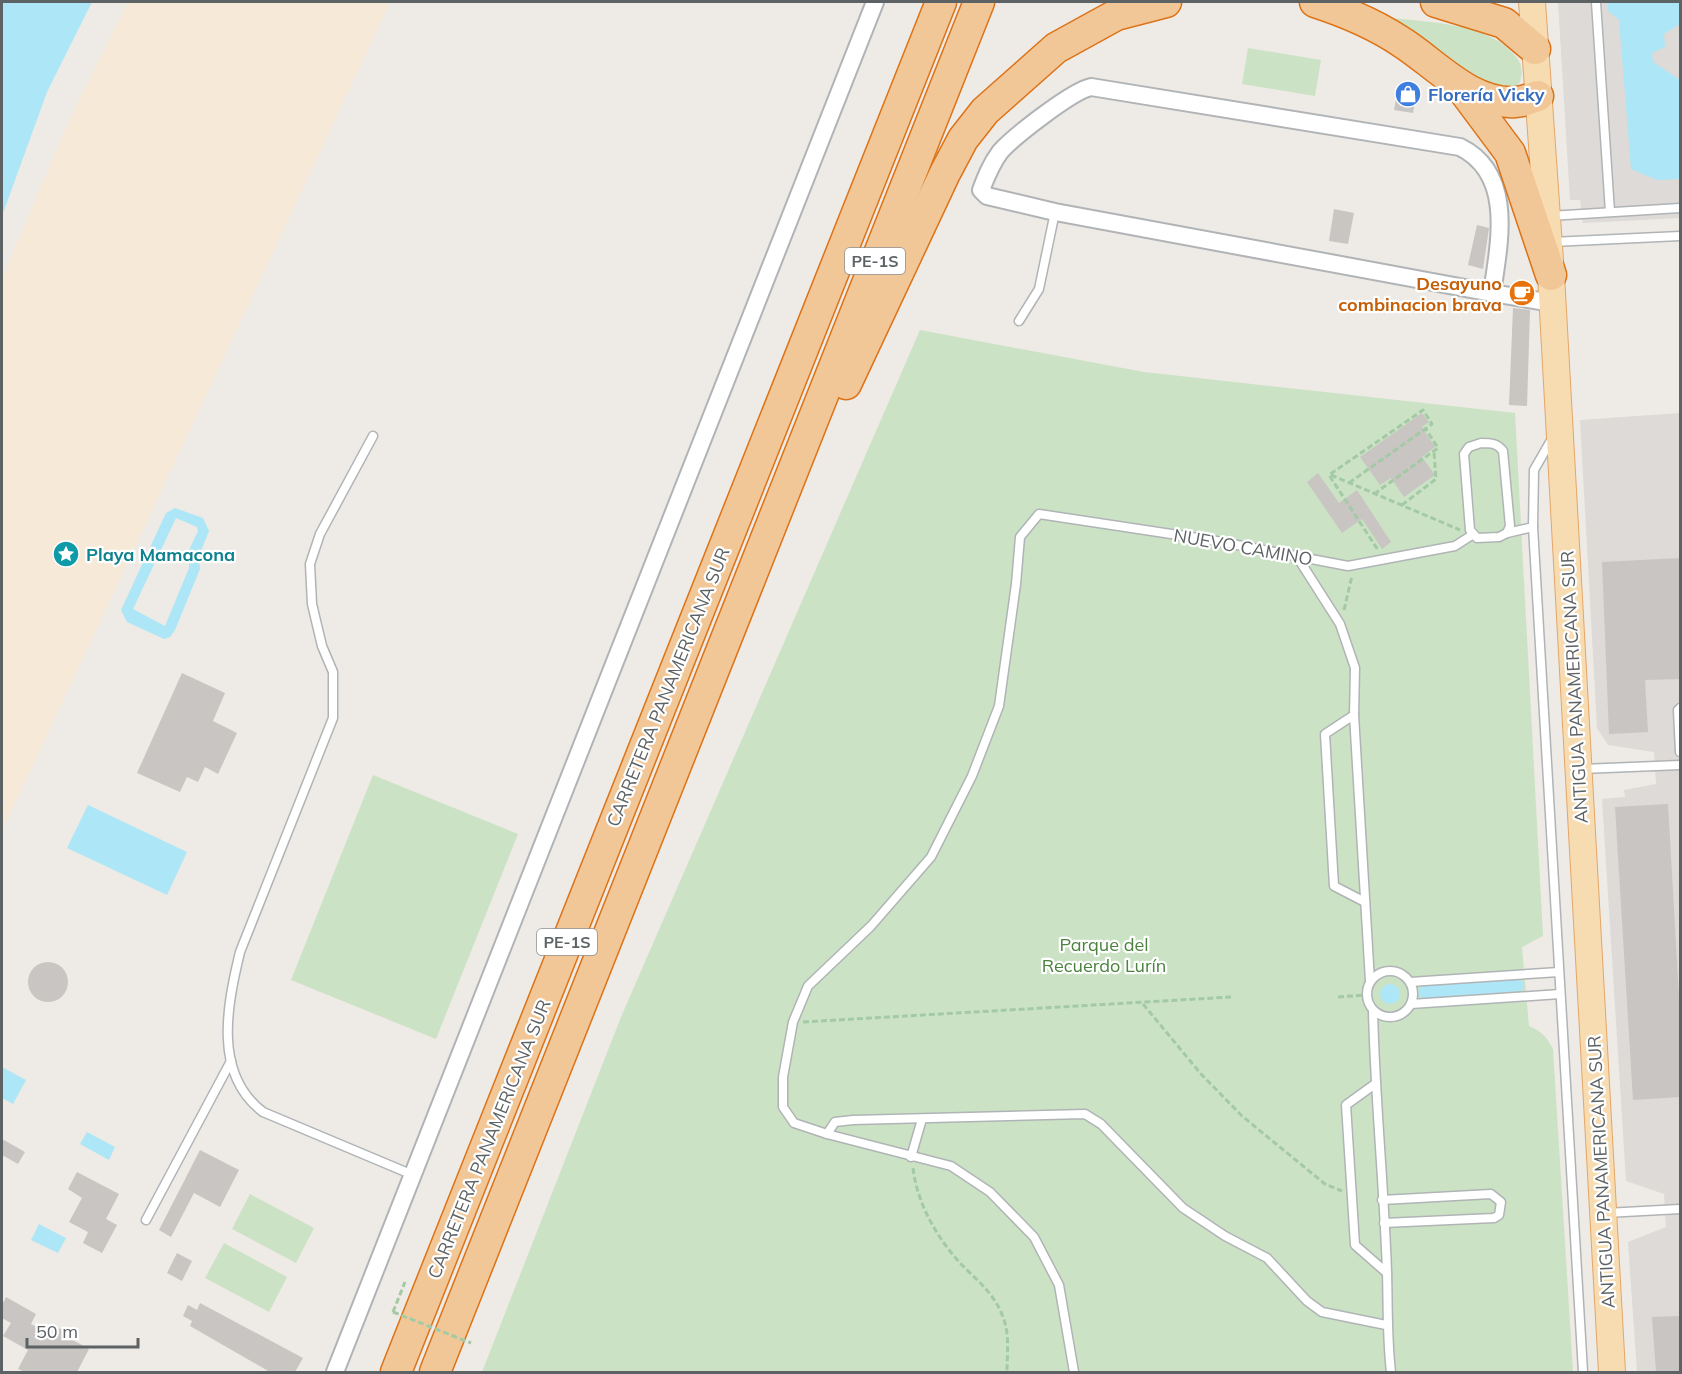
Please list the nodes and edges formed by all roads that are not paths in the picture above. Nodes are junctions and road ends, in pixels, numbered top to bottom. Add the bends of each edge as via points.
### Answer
1 (875, 2) edge
2 (941, 2) edge
3 (979, 2) edge
4 (1166, 2) edge
5 (1315, 2) edge
6 (1436, 2) edge
7 (1532, 2) edge
8 (1596, 2) edge
9 (1472, 5) edge
10 (1535, 49) junction
11 (1460, 86) junction
12 (1538, 96) junction
13 (1680, 208) edge
14 (1055, 212) junction
15 (1610, 212) junction
16 (1547, 217) junction
17 (1680, 236) edge
18 (1549, 242) junction
19 (1551, 289) junction
20 (1492, 293) junction
21 (1019, 321) dead end
22 (1559, 426) junction
23 (373, 436) dead end
24 (771, 521) junction
25 (1533, 526) junction
26 (1507, 533) junction
27 (1472, 535) junction
28 (1296, 555) junction
29 (1680, 708) edge
30 (1354, 715) junction
31 (1680, 752) edge
32 (1680, 765) edge
33 (1578, 769) junction
34 (1363, 902) junction
35 (1558, 972) junction
36 (1370, 981) junction
37 (1410, 982) junction
38 (1560, 994) junction
39 (1411, 1004) junction
40 (1373, 1011) junction
41 (231, 1061) junction
42 (1375, 1084) junction
43 (922, 1119) junction
44 (826, 1134) junction
45 (911, 1157) junction
46 (413, 1175) junction
47 (1382, 1200) junction
48 (1680, 1209) edge
49 (1603, 1213) junction
50 (146, 1220) dead end
51 (1384, 1223) junction
52 (1387, 1273) junction
53 (1386, 1325) junction
54 (335, 1372) edge
55 (396, 1372) edge
56 (435, 1372) edge
57 (1074, 1372) edge
58 (1391, 1372) edge
59 (1582, 1372) edge
60 (1612, 1372) edge

1 - 46 street
2 - 55 highway, CARRETERA PANAMERICANA SUR / PE-1S
3 - 24 highway, CARRETERA PANAMERICANA SUR / PE-1S
4 - 24 highway via 1116,15 1056,48 985,111 963,139 838,401
5 - 11 highway via 1368,22
6 - 9 highway
7 - 10 main road, ANTIGUA PANAMERICANA SUR
8 - 15 lane
9 - 10 highway via 1504,23
10 - 12 main road, ANTIGUA PANAMERICANA SUR
11 - 12 highway via 1517,103
11 - 19 highway via 1510,153
12 - 16 main road, ANTIGUA PANAMERICANA SUR
13 - 15 lane
14 - 20 street
14 - 20 street via 987,196 981,190 1002,150 1075,92 1091,87 1460,147 1473,154 1490,175 1498,194 1499,240
14 - 21 lane via 1039,289
15 - 16 lane
16 - 18 main road, ANTIGUA PANAMERICANA SUR
17 - 18 lane
18 - 19 main road, ANTIGUA PANAMERICANA SUR
19 - 20 street
19 - 22 main road, ANTIGUA PANAMERICANA SUR
22 - 25 lane via 1534,470
22 - 33 main road, ANTIGUA PANAMERICANA SUR
23 - 41 lane via 320,534 310,564 312,604 333,672 333,718 240,952 228,1019
24 - 56 highway, CARRETERA PANAMERICANA SUR / PE-1S
25 - 26 lane
25 - 35 lane
26 - 27 lane via 1486,539
26 - 27 lane via 1510,526 1503,451 1492,442 1469,447 1464,454
27 - 28 lane, NUEVO CAMINO via 1455,546 1353,565
28 - 30 lane via 1340,624 1356,668
28 - 44 lane, NUEVO CAMINO via 1039,514 1020,537 999,706 972,776 931,856 872,926 808,986 793,1022 783,1077 783,1107 794,1123
29 - 31 lane
30 - 34 lane
30 - 34 lane via 1326,734 1334,886
32 - 33 lane
33 - 49 main road, ANTIGUA PANAMERICANA SUR
34 - 36 lane
35 - 37 lane
35 - 38 lane
36 - 37 lane via 1389,970 1403,974
36 - 40 lane via 1366,995
37 - 39 lane
38 - 39 lane
38 - 59 lane
39 - 40 lane via 1394,1017
40 - 42 lane
41 - 46 lane via 246,1099 263,1112
41 - 50 lane
42 - 47 lane
42 - 52 lane via 1346,1105 1355,1245
43 - 44 lane via 835,1122
43 - 45 lane
43 - 53 lane via 1085,1114 1101,1124 1183,1208 1267,1258 1322,1312
44 - 45 lane
45 - 57 lane via 951,1166 990,1192 1034,1237 1059,1286
46 - 54 street
47 - 51 lane
47 - 51 lane via 1491,1194 1501,1202 1499,1215 1494,1218
48 - 49 lane
49 - 60 main road, ANTIGUA PANAMERICANA SUR
51 - 52 lane
52 - 53 lane
53 - 58 lane

